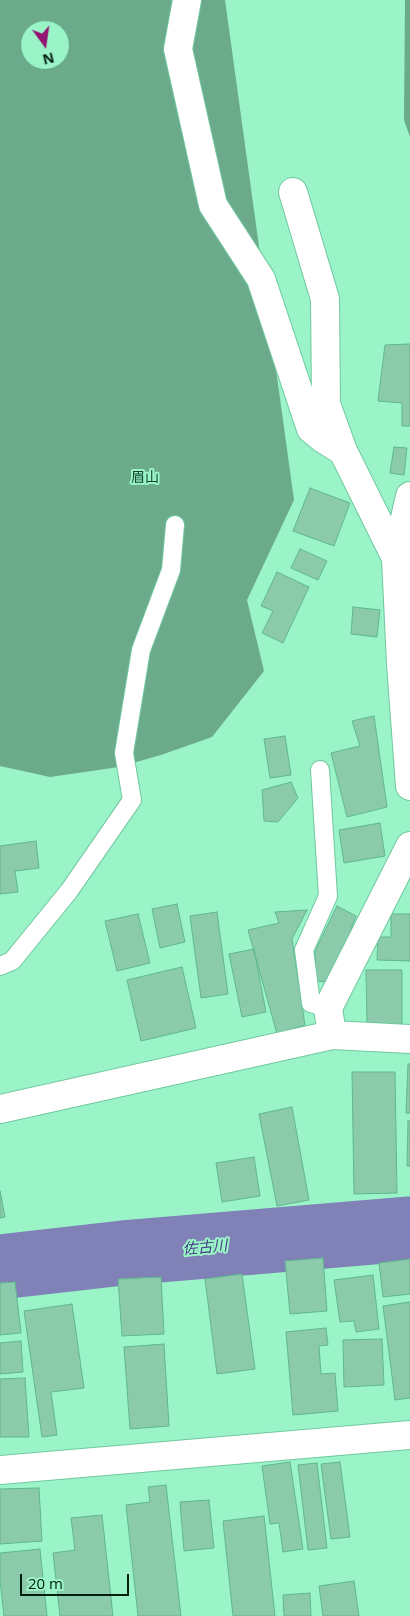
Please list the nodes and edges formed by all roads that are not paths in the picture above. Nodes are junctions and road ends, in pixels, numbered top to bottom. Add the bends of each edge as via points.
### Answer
1 (187, 0) edge
2 (293, 192) dead end
3 (343, 451) junction
4 (410, 496) edge
5 (175, 525) dead end
6 (396, 558) junction
7 (409, 757) edge
8 (320, 770) dead end
9 (410, 786) edge
10 (410, 846) edge
11 (0, 966) edge
12 (328, 1008) junction
13 (332, 1035) junction
14 (410, 1039) edge
15 (0, 1109) edge
16 (410, 1435) edge
17 (0, 1470) edge

1 - 3 street via 178,49 214,205 261,279 311,428
2 - 3 street via 325,299 326,404
3 - 6 street
4 - 6 street
5 - 11 lane via 171,570 141,650 124,752 132,800 69,891 12,961
6 - 7 street
7 - 9 street
8 - 12 lane via 328,896 304,950 311,1003
10 - 12 street
12 - 13 street
13 - 14 street
13 - 15 street
16 - 17 street

